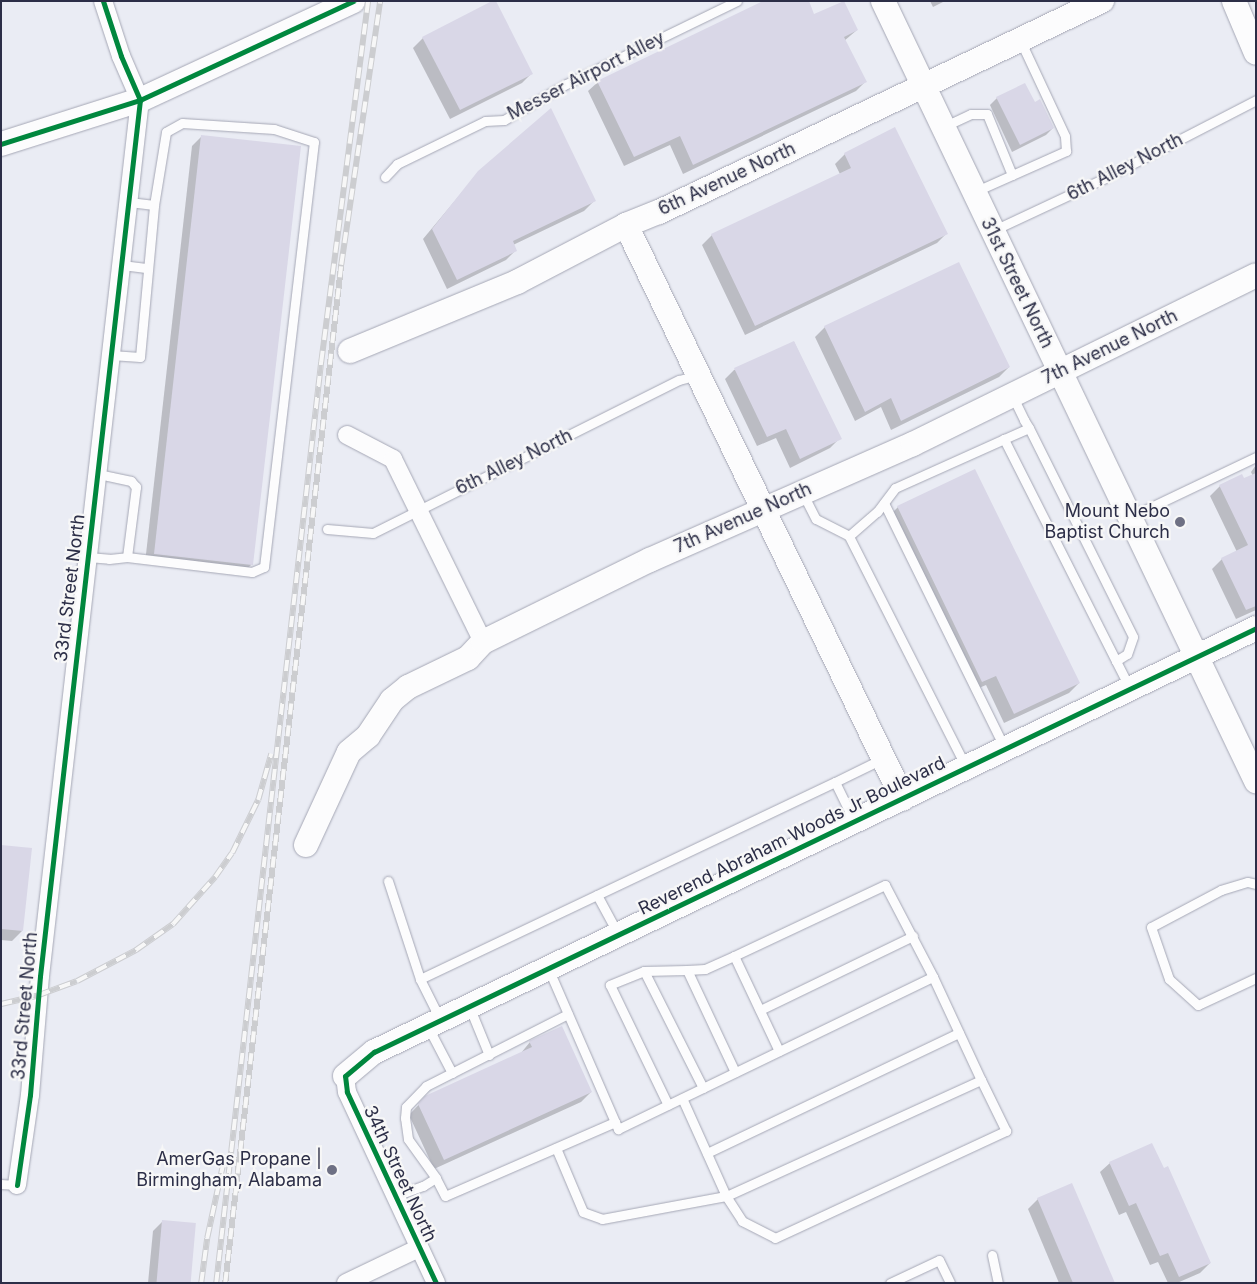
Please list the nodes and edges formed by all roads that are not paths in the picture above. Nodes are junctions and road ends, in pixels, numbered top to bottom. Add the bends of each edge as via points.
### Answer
1 (103, 1) edge
2 (353, 1) edge
3 (737, 1) edge
4 (883, 1) edge
5 (1102, 1) edge
6 (1234, 1) edge
7 (1020, 40) junction
8 (1256, 53) edge
9 (923, 86) junction
10 (140, 100) junction
11 (1256, 100) edge
12 (943, 127) junction
13 (1, 144) edge
14 (1012, 175) junction
15 (385, 177) dead end
16 (974, 192) junction
17 (129, 202) junction
18 (154, 205) junction
19 (626, 226) junction
20 (993, 231) junction
21 (122, 265) junction
22 (148, 268) junction
23 (1256, 275) edge
24 (350, 351) dead end
25 (112, 354) junction
26 (1059, 370) junction
27 (698, 375) junction
28 (1012, 395) junction
29 (1029, 428) junction
30 (347, 435) dead end
31 (1004, 439) junction
32 (1256, 457) edge
33 (98, 474) junction
34 (801, 492) junction
35 (884, 503) junction
36 (763, 508) junction
37 (419, 509) junction
38 (1128, 517) junction
39 (327, 529) dead end
40 (849, 536) junction
41 (88, 557) junction
42 (127, 557) junction
43 (1256, 628) edge
44 (483, 642) junction
45 (1196, 657) junction
46 (1116, 662) junction
47 (1130, 689) junction
48 (1005, 749) junction
49 (883, 758) junction
50 (966, 768) junction
51 (1256, 781) edge
52 (836, 782) junction
53 (903, 799) junction
54 (854, 822) junction
55 (306, 845) dead end
56 (388, 881) dead end
57 (1256, 884) edge
58 (597, 895) junction
59 (618, 935) junction
60 (913, 936) junction
61 (734, 956) junction
62 (548, 968) junction
63 (688, 970) junction
64 (644, 971) junction
65 (933, 977) junction
66 (1256, 978) edge
67 (420, 979) junction
68 (469, 1006) junction
69 (760, 1010) junction
70 (568, 1014) junction
71 (434, 1023) junction
72 (959, 1033) junction
73 (779, 1051) junction
74 (489, 1054) junction
75 (736, 1072) junction
76 (452, 1073) junction
77 (345, 1076) joint
78 (981, 1080) junction
79 (703, 1088) junction
80 (682, 1098) junction
81 (668, 1105) junction
82 (615, 1122) junction
83 (556, 1148) junction
84 (706, 1153) junction
85 (436, 1178) junction
86 (9, 1184) edge
87 (395, 1196) junction
88 (726, 1196) junction
89 (419, 1248) junction
90 (992, 1255) dead end
91 (346, 1283) edge
92 (436, 1283) edge
93 (890, 1283) edge
94 (950, 1283) edge
95 (998, 1283) edge

1 - 10 street, 33rd Street North
2 - 10 street
3 - 15 lane, Messer Airport Alley via 566,84 504,120 485,121 397,164
4 - 9 street, 31st Street North
5 - 7 street, 6th Avenue North
6 - 8 street
7 - 9 street, 6th Avenue North
7 - 14 lane via 1066,136 1066,151
9 - 12 street, 31st Street North
9 - 19 street, 6th Avenue North
10 - 13 street
10 - 17 street, 33rd Street North
11 - 20 lane, 6th Alley North
12 - 14 lane via 970,114 986,114
12 - 16 street, 31st Street North
14 - 16 lane
16 - 20 street, 31st Street North
17 - 18 lane
17 - 21 street, 33rd Street North
18 - 22 lane
18 - 42 lane via 166,132 182,123 274,129 314,142 264,567 252,572
19 - 24 street, 6th Avenue North via 517,282
19 - 27 street
20 - 26 street, 31st Street North
21 - 22 lane
21 - 25 street, 33rd Street North
22 - 25 lane via 140,356
23 - 26 street, 7th Avenue North
25 - 33 street, 33rd Street North
26 - 28 street, 7th Avenue North
26 - 38 street, 31st Street North
27 - 36 street
27 - 37 lane, 6th Alley North via 679,380
28 - 29 lane
28 - 34 street, 7th Avenue North via 914,444
29 - 31 lane
29 - 46 lane via 1133,636 1127,654
30 - 37 street via 393,459
31 - 35 lane via 895,488
31 - 46 lane
32 - 38 lane
33 - 41 street, 33rd Street North
33 - 42 lane via 131,481 136,487
34 - 36 street, 7th Avenue North
34 - 40 lane via 816,518
35 - 40 lane
35 - 48 lane
36 - 44 street, 7th Avenue North
36 - 49 street
37 - 39 lane, 6th Alley North via 373,532
37 - 44 street
38 - 45 street, 31st Street North
40 - 50 lane
41 - 42 lane
41 - 86 street, 33rd Street North via 40,976 30,1095
43 - 45 street, Reverend Abraham Woods Jr Boulevard
44 - 55 street, 7th Avenue North via 468,658 408,687 392,700 368,736 349,752
45 - 47 street, Reverend Abraham Woods Jr Boulevard
45 - 51 street, 31st Street North
46 - 47 lane
47 - 48 street, Reverend Abraham Woods Jr Boulevard
48 - 50 street, Reverend Abraham Woods Jr Boulevard
49 - 52 lane
49 - 53 street
50 - 53 street, Reverend Abraham Woods Jr Boulevard
52 - 54 lane
52 - 58 lane
53 - 54 street, Reverend Abraham Woods Jr Boulevard
54 - 59 street, Reverend Abraham Woods Jr Boulevard
56 - 67 lane
57 - 66 lane via 1247,882 1221,890 1151,927 1168,979 1198,1005
58 - 59 lane
58 - 67 lane
59 - 62 street, Reverend Abraham Woods Jr Boulevard
60 - 61 lane via 886,884
60 - 65 lane
60 - 69 lane
61 - 63 lane via 705,969
61 - 69 lane
62 - 68 street, Reverend Abraham Woods Jr Boulevard
62 - 70 lane
63 - 64 lane
63 - 75 lane
64 - 79 lane
64 - 81 lane via 610,985
65 - 72 lane
65 - 73 lane
67 - 71 lane
68 - 71 street, Reverend Abraham Woods Jr Boulevard
68 - 74 lane
69 - 73 lane
70 - 74 lane
70 - 82 lane
71 - 76 lane
71 - 77 street, Reverend Abraham Woods Jr Boulevard via 374,1052
72 - 78 lane
72 - 84 lane
73 - 75 lane
74 - 76 lane
75 - 79 lane
76 - 85 lane via 426,1086 406,1106 408,1139
77 - 87 street, 34th Street North via 347,1092
78 - 88 lane
78 - 88 lane via 1006,1131 775,1238 742,1221
79 - 80 lane
80 - 81 lane
80 - 84 lane
81 - 82 lane via 618,1129
82 - 83 lane
83 - 85 lane via 445,1196
83 - 88 lane via 583,1212 602,1219
84 - 88 lane
85 - 87 lane via 424,1186
87 - 89 street, 34th Street North
89 - 91 street
89 - 92 street, 34th Street North
90 - 95 lane
93 - 94 lane via 940,1260

